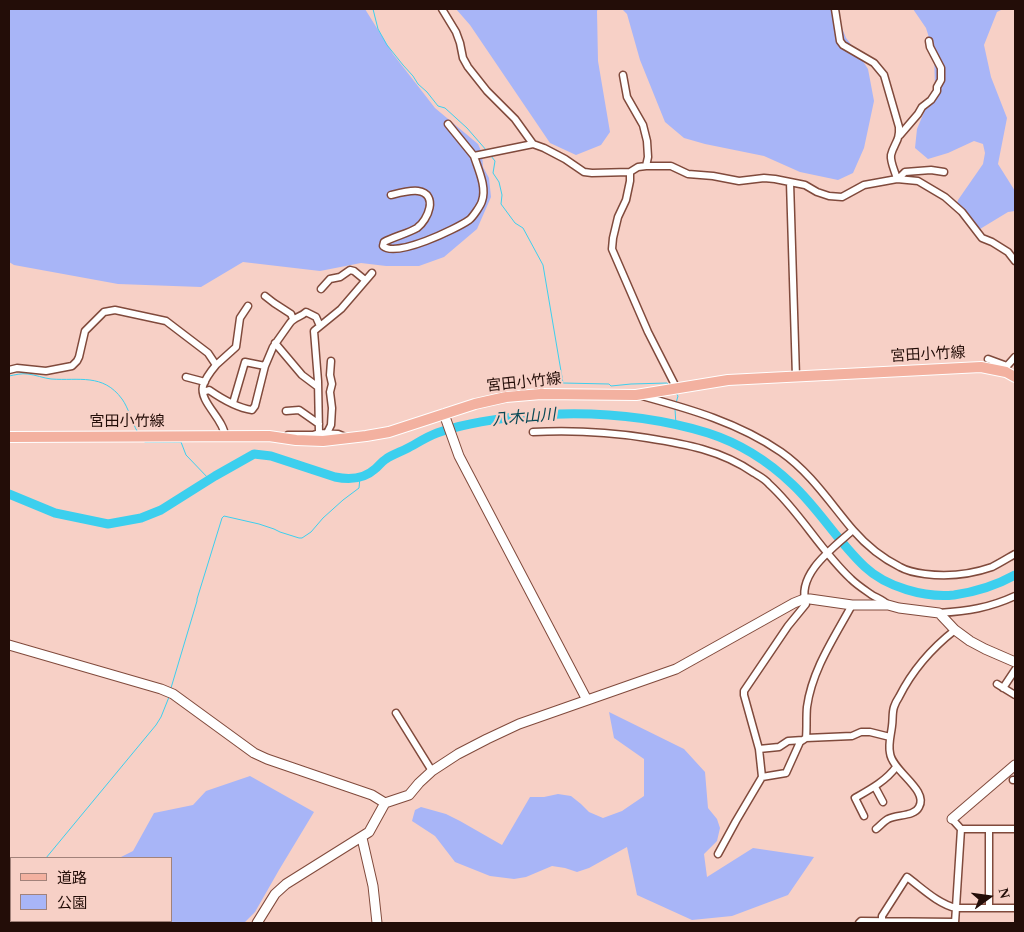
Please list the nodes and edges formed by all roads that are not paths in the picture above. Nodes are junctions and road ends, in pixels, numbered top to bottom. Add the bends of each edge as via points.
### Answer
1 (442, 9) edge
2 (835, 9) edge
3 (928, 41) dead end
4 (622, 75) dead end
5 (448, 124) dead end
6 (900, 135) junction
7 (533, 144) junction
8 (474, 156) junction
9 (646, 166) junction
10 (630, 172) junction
11 (944, 172) dead end
12 (898, 179) junction
13 (790, 182) junction
14 (391, 195) dead end
15 (1015, 261) edge
16 (372, 273) dead end
17 (365, 280) junction
18 (321, 289) dead end
19 (265, 296) dead end
20 (248, 306) dead end
21 (293, 319) junction
22 (320, 326) junction
23 (276, 343) junction
24 (1015, 358) edge
25 (988, 359) dead end
26 (331, 361) dead end
27 (216, 365) junction
28 (266, 366) junction
29 (9, 370) edge
30 (1010, 371) edge
31 (186, 377) dead end
32 (796, 377) junction
33 (205, 382) junction
34 (318, 387) junction
35 (677, 389) junction
36 (203, 392) junction
37 (636, 395) junction
38 (233, 403) junction
39 (286, 411) dead end
40 (445, 418) junction
41 (319, 424) junction
42 (533, 432) dead end
43 (319, 433) junction
44 (327, 433) junction
45 (225, 436) junction
46 (9, 437) edge
47 (280, 438) junction
48 (347, 439) junction
49 (853, 530) junction
50 (827, 553) junction
51 (1015, 554) edge
52 (1015, 596) edge
53 (804, 599) junction
54 (888, 605) junction
55 (852, 606) junction
56 (939, 613) junction
57 (955, 630) junction
58 (9, 645) edge
59 (1015, 662) edge
60 (1015, 670) edge
61 (997, 684) dead end
62 (1003, 688) junction
63 (1015, 695) edge
64 (587, 700) junction
65 (396, 713) dead end
66 (890, 737) junction
67 (804, 739) junction
68 (759, 749) junction
69 (1015, 765) edge
70 (896, 767) junction
71 (432, 771) junction
72 (762, 777) junction
73 (875, 787) junction
74 (883, 802) dead end
75 (385, 803) junction
76 (864, 816) dead end
77 (952, 819) joint
78 (876, 829) dead end
79 (961, 829) junction
80 (989, 829) junction
81 (1015, 829) edge
82 (362, 838) junction
83 (718, 854) dead end
84 (956, 908) junction
85 (989, 908) junction
86 (1015, 908) edge
87 (882, 922) edge
88 (910, 922) edge
89 (257, 923) edge
90 (377, 923) edge
91 (859, 923) edge
92 (938, 923) edge
93 (956, 923) edge

1 - 7 street via 456,32 468,67
2 - 6 street via 840,41 874,63 884,75
3 - 6 street via 941,68 941,80 931,100
4 - 9 street via 627,97 643,125 647,141
5 - 8 street
6 - 12 street via 891,155
7 - 8 street
7 - 10 street via 584,172
8 - 14 street via 483,188 482,201 471,219 442,234 401,248 383,246 384,242 416,229 424,222 430,209 428,196 422,192
9 - 10 street
9 - 13 street via 671,166 688,174 739,181 764,178
10 - 35 street via 612,249
11 - 12 street via 905,172
12 - 13 street via 864,185 842,197 829,196
12 - 15 street via 918,181 945,197 962,212 982,238 1008,252
13 - 32 street
16 - 17 street
17 - 18 street via 350,270 330,279
17 - 22 street via 341,309
19 - 21 street via 291,314
20 - 27 street via 239,321 236,347
21 - 22 street via 306,312 316,317
21 - 23 street
22 - 34 street via 314,331
23 - 28 street
23 - 34 street via 302,374
24 - 30 street
25 - 30 street
26 - 44 street via 332,408
27 - 29 street via 208,353 166,321 115,310 104,312 85,331 79,357 72,366 46,371
27 - 33 street
28 - 38 street via 245,362
28 - 38 street via 252,410
30 - 32 main road, 宮田小竹線 via 981,367
31 - 33 street
32 - 35 main road, 宮田小竹線 via 728,380
33 - 36 street
34 - 41 street
35 - 37 main road, 宮田小竹線
36 - 38 street via 209,390
36 - 45 street via 225,430
37 - 40 main road, 宮田小竹線 via 506,397 475,404
37 - 49 street via 724,421 781,452 817,484
39 - 41 street via 299,410
40 - 48 main road, 宮田小竹線
40 - 64 street via 459,456
41 - 43 street
42 - 50 street via 598,432 635,436 701,448 726,457 768,482 792,506
43 - 44 street
43 - 47 street
44 - 48 street
45 - 46 main road, 宮田小竹線
45 - 47 main road, 宮田小竹線
47 - 48 main road, 宮田小竹線
49 - 50 street
49 - 51 street via 877,553 901,568 940,576 956,576 993,566
50 - 53 street via 811,571
50 - 54 street via 851,579
52 - 56 street via 966,612
53 - 55 street
53 - 64 street via 676,669
53 - 68 street via 806,604 744,691
54 - 55 street
54 - 56 street
55 - 67 street via 812,684
56 - 57 street
57 - 59 street via 977,645
57 - 66 street via 938,644 905,686 894,707
58 - 75 street via 167,691 254,753 372,795
60 - 62 street
61 - 62 street
62 - 63 street
64 - 71 street via 519,724 458,754
65 - 71 street
66 - 67 street via 861,732 852,736
66 - 70 street via 890,753
67 - 68 street
67 - 72 street via 786,774
68 - 72 street
69 - 77 street
70 - 73 street
70 - 78 street via 918,791 920,805 912,813 888,819
71 - 75 street via 409,794
72 - 83 street
73 - 74 street
73 - 76 street via 855,798
75 - 82 street via 369,832
77 - 79 street
79 - 80 street
79 - 84 street
80 - 81 street
80 - 85 street
82 - 89 street via 286,884 275,894
82 - 90 street
84 - 85 street
84 - 87 street via 940,901 907,877 882,916
84 - 93 street
85 - 86 street
87 - 88 street
87 - 91 street
88 - 92 street
92 - 93 street

